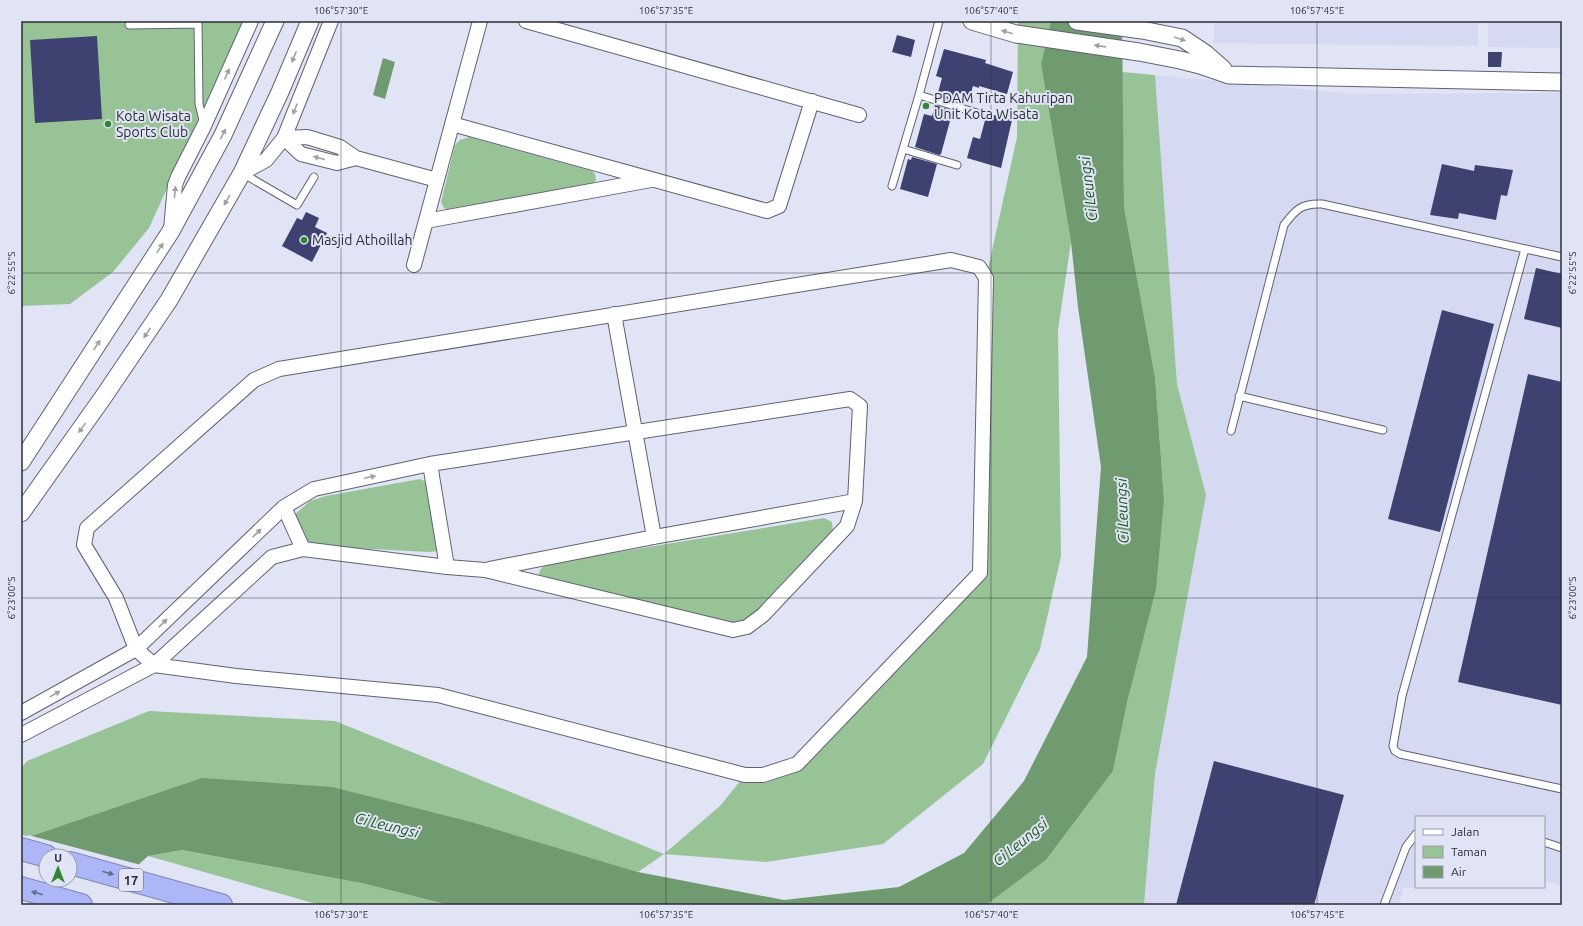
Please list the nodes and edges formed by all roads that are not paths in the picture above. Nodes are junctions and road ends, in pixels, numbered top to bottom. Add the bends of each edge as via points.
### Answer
1 (250, 21) edge
2 (275, 21) edge
3 (310, 21) edge
4 (331, 21) edge
5 (480, 21) edge
6 (526, 21) edge
7 (939, 21) edge
8 (972, 21) edge
9 (1077, 21) edge
10 (198, 22) edge
11 (129, 25) dead end
12 (1229, 75) junction
13 (1562, 82) edge
14 (919, 95) junction
15 (812, 101) junction
16 (977, 113) dead end
17 (859, 115) dead end
18 (452, 124) junction
19 (204, 126) junction
20 (284, 138) junction
21 (903, 149) junction
22 (957, 166) dead end
23 (242, 173) junction
24 (314, 177) dead end
25 (437, 180) junction
26 (656, 180) junction
27 (892, 186) dead end
28 (426, 221) junction
29 (171, 231) junction
30 (1525, 249) junction
31 (1562, 256) edge
32 (414, 265) dead end
33 (614, 314) junction
34 (1239, 396) junction
35 (1231, 430) dead end
36 (1383, 430) dead end
37 (634, 432) junction
38 (21, 462) edge
39 (430, 464) junction
40 (855, 501) junction
41 (284, 507) junction
42 (21, 513) edge
43 (654, 537) junction
44 (303, 549) junction
45 (447, 568) junction
46 (485, 570) junction
47 (136, 649) junction
48 (154, 665) junction
49 (21, 713) edge
50 (21, 735) edge
51 (1562, 789) edge
52 (1415, 835) edge
53 (1545, 842) edge
54 (1562, 848) edge
55 (21, 849) edge
56 (38, 854) edge
57 (78, 865) edge
58 (21, 888) edge
59 (81, 905) edge
60 (222, 905) edge
61 (1384, 905) edge

19 -> 1 street
29 -> 2 street via 223,135
3 -> 23 street
4 -> 20 street
5 - 18 street
6 - 15 street
7 - 14 lane
12 -> 8 street via 1200,65 1139,52 1016,34
9 -> 12 street via 1182,38 1206,54
10 - 11 lane
10 - 19 lane via 199,104
12 - 13 street
14 - 16 lane
14 - 21 lane
15 - 17 street
15 - 26 street via 779,206 767,211
18 - 25 street
18 - 26 street
29 -> 19 street via 177,181
20 - 23 street via 266,160
20 - 25 street via 307,137 340,147 356,158
21 - 22 lane
21 - 27 lane
23 - 24 lane via 297,205
23 -> 42 street via 169,300
25 - 28 street
26 - 28 street
28 - 32 street
38 -> 29 street
30 - 31 lane
30 - 34 lane via 1322,204 1302,206 1284,225
30 - 51 lane via 1402,696 1393,746 1400,754
33 - 37 street
33 - 47 street via 279,369 254,380 87,528 84,545 116,598
33 - 48 street via 951,260 979,267 986,278 980,573 797,764 763,775 745,775 438,695 236,676
34 - 35 lane
34 - 36 lane
37 - 39 street
37 - 40 street via 850,399 860,406
37 - 43 street
41 -> 39 street via 314,489
39 - 45 street
40 - 43 street
40 - 46 street via 847,526 763,615 747,627 733,630
41 - 44 street
47 -> 41 street
43 - 46 street
44 - 45 street
44 - 48 street via 272,557
45 - 46 street
47 - 48 street
49 -> 47 street
48 - 50 street
52 - 61 lane via 1406,847
53 - 54 lane
55 - 56 highway
57 -> 60 highway, 17
59 -> 58 highway

